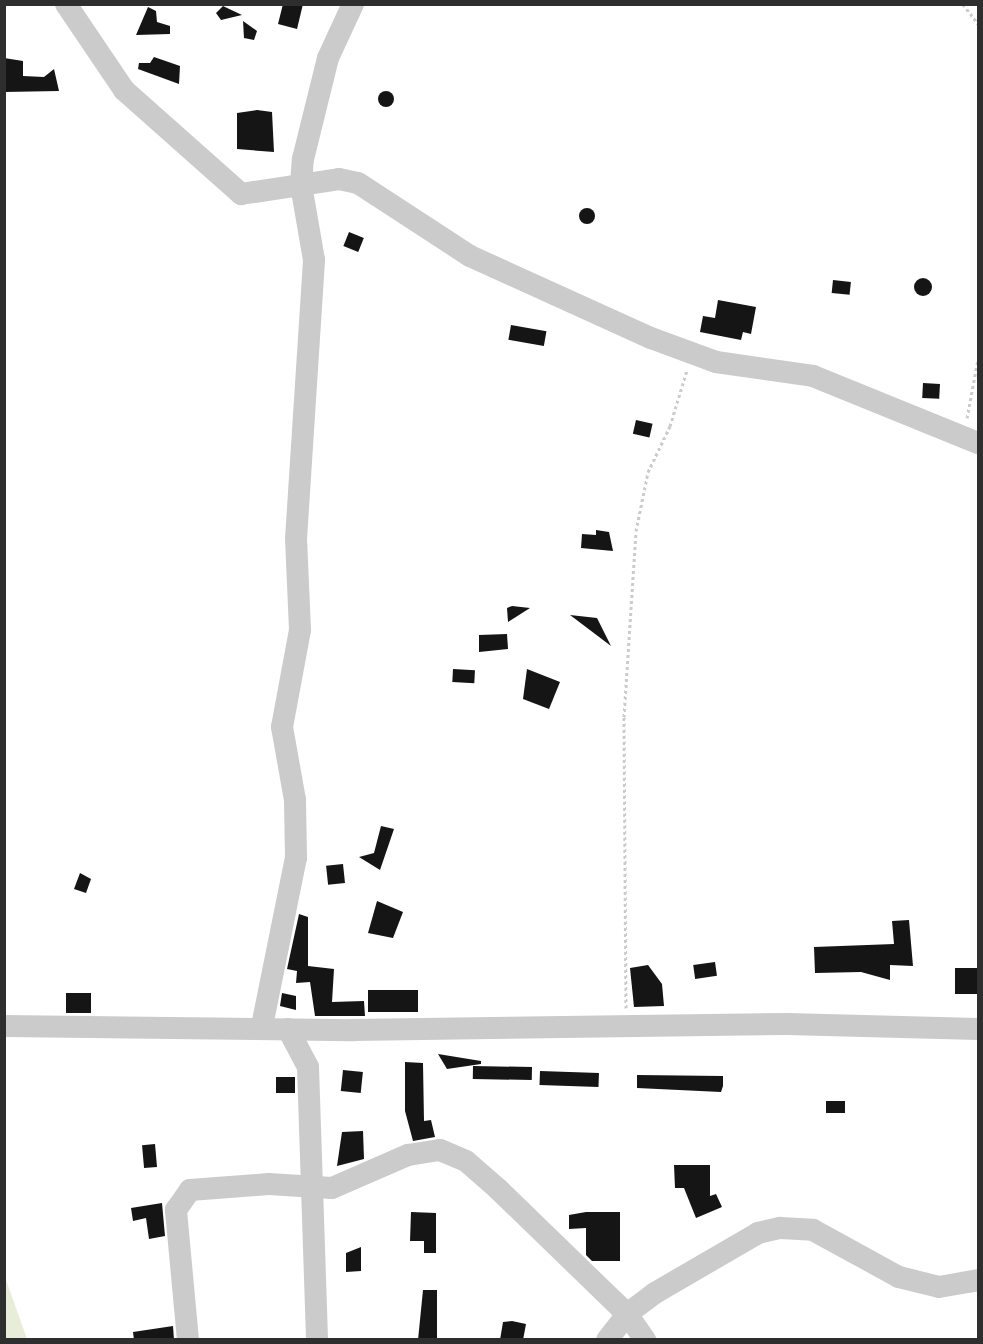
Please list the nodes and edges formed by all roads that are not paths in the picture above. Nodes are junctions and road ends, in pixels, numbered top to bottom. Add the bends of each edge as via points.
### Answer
1 (66, 4) edge
2 (353, 4) edge
3 (301, 185) junction
4 (969, 440) edge
5 (4, 1026) edge
6 (262, 1026) junction
7 (288, 1029) junction
8 (978, 1029) edge
9 (311, 1188) junction
10 (978, 1280) edge
11 (627, 1314) junction
12 (188, 1340) edge
13 (317, 1340) edge
14 (607, 1340) edge
15 (645, 1340) edge

1 - 3 street via 124,90 230,188 251,196
2 - 3 street via 318,92 306,135
3 - 4 street via 339,179 358,183 470,256 689,354 813,376
3 - 6 street via 314,260 296,539 300,630 282,727 295,800 296,858
5 - 6 street
6 - 7 street
7 - 8 street via 626,1025
7 - 9 street via 308,1067
9 - 11 street via 347,1184 408,1155 453,1153 498,1189
9 - 12 street via 213,1188 190,1190 180,1199 176,1210
9 - 13 street
10 - 11 street via 939,1287 899,1277 813,1230 780,1228 717,1254
11 - 14 street
11 - 15 street

